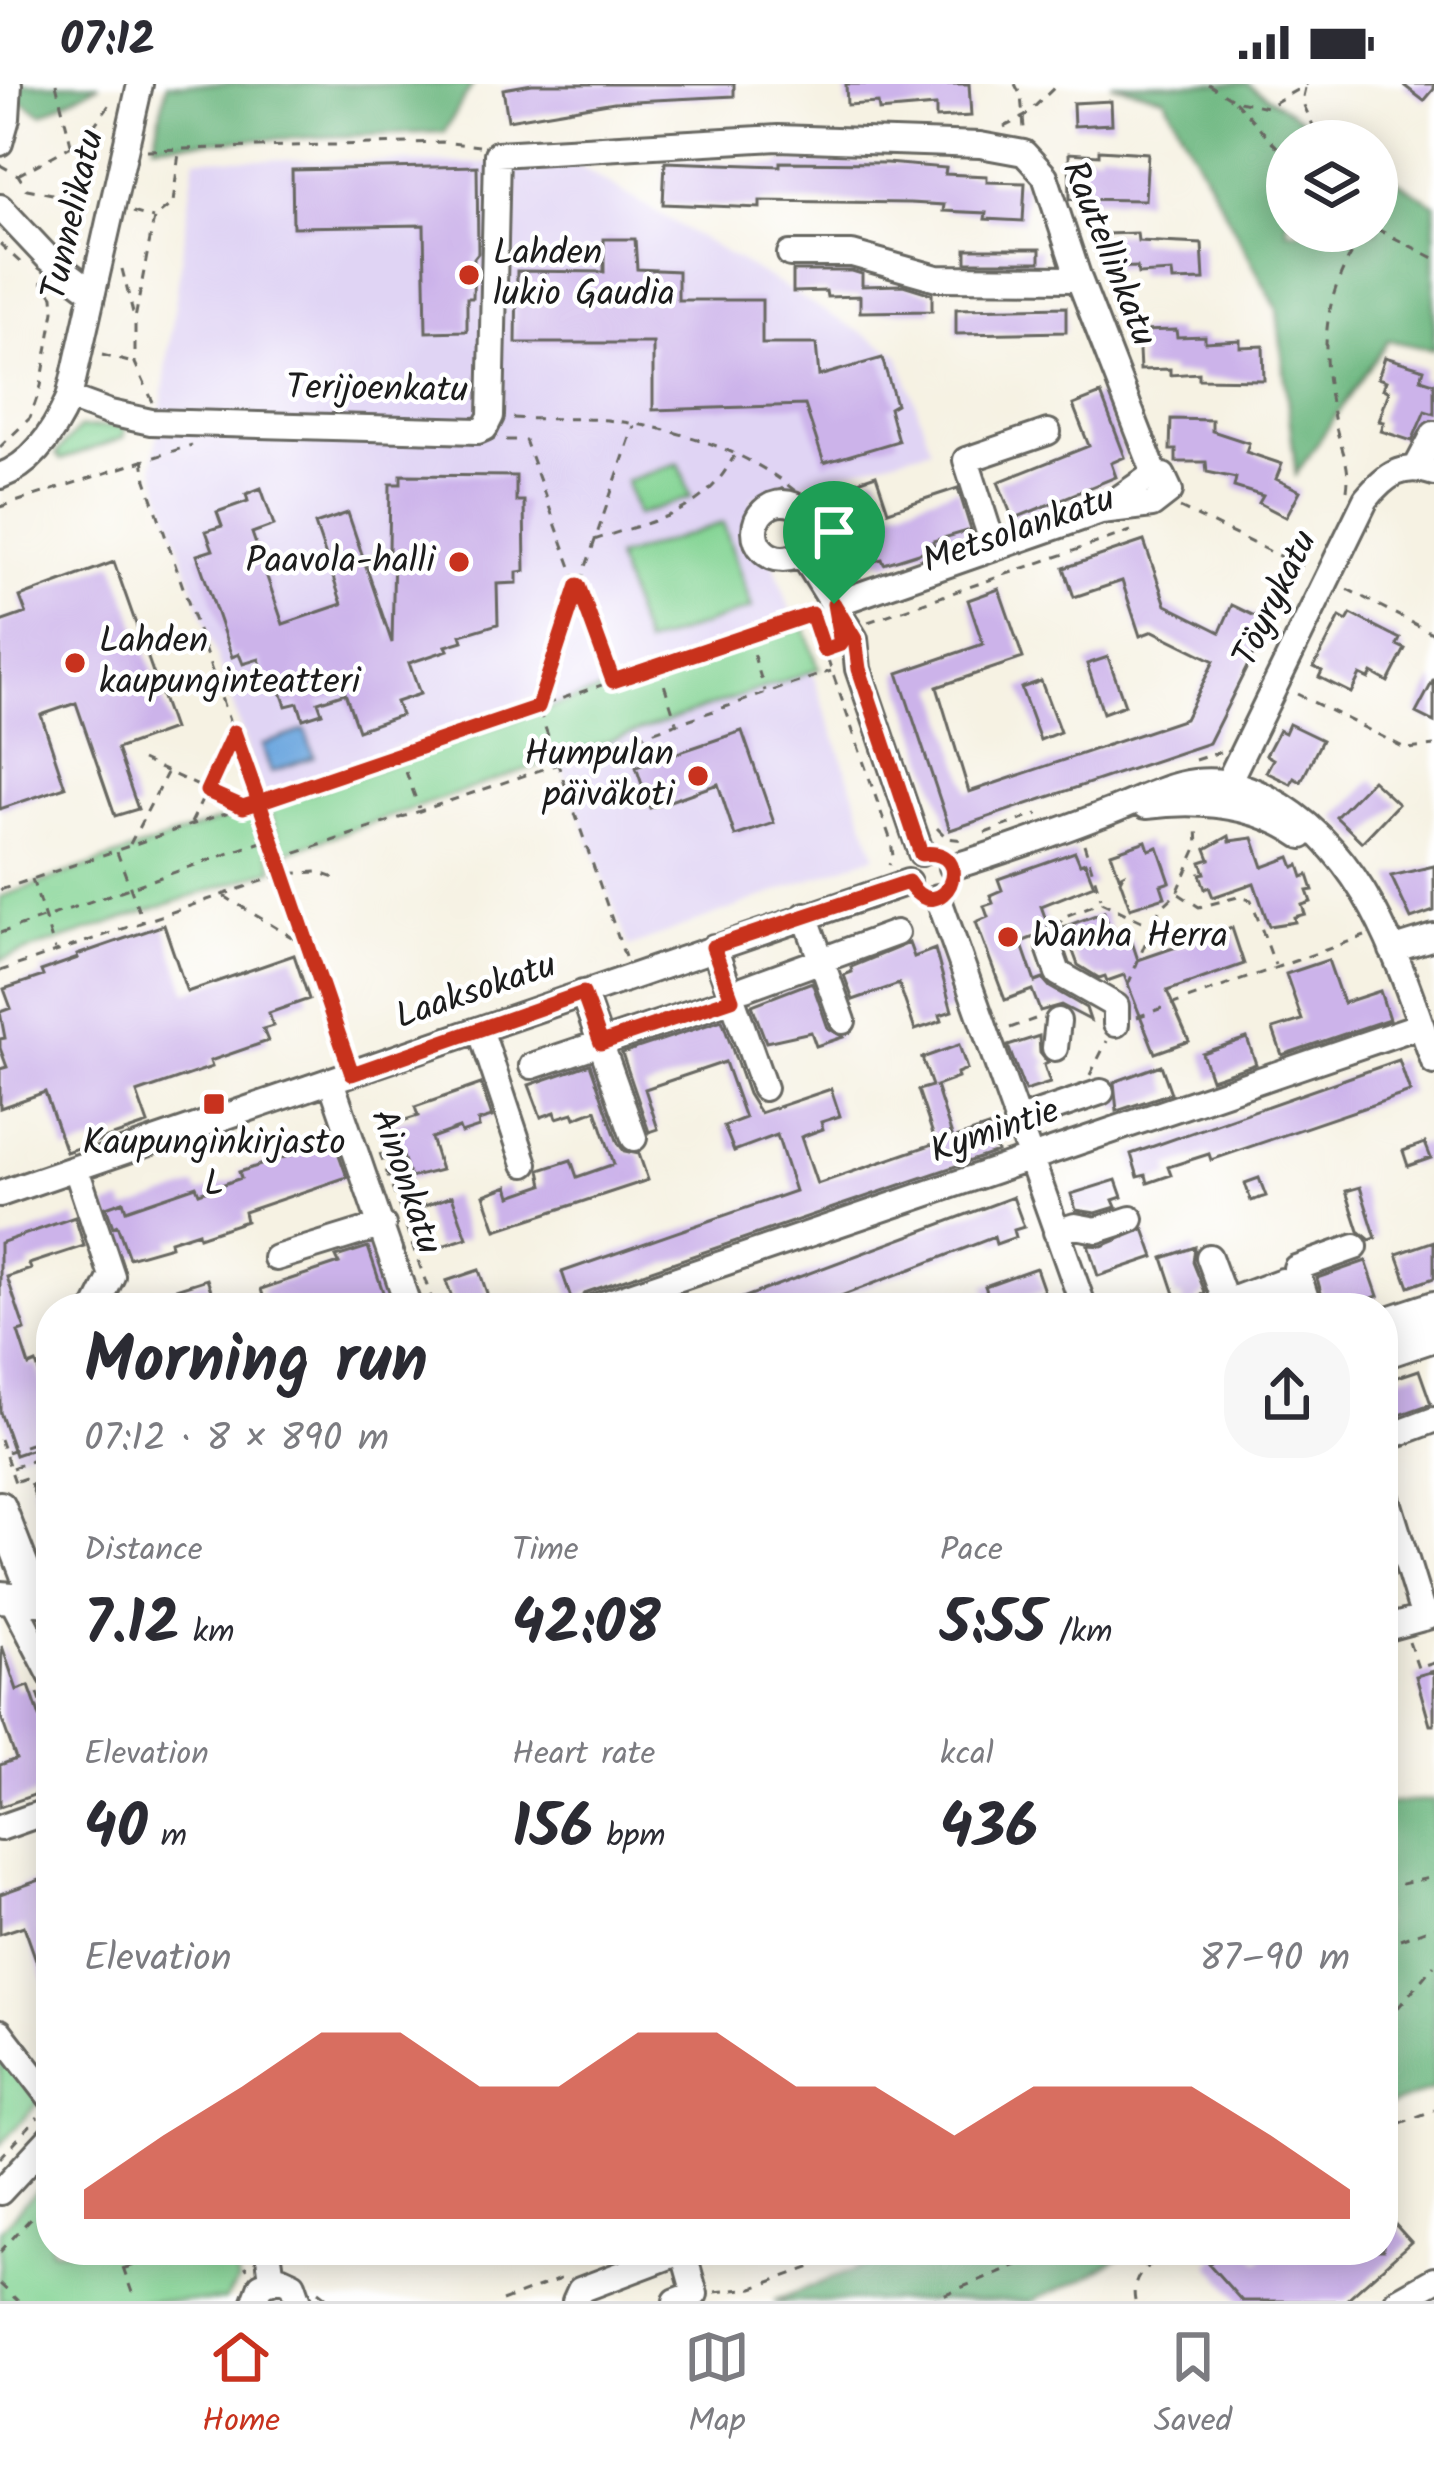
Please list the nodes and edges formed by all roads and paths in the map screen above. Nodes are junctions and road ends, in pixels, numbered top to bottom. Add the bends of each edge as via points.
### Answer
1 (9, 84) edge
2 (56, 84) edge
3 (140, 84) edge
4 (1015, 84) edge
5 (1058, 84) edge
6 (1208, 84) edge
7 (1306, 85) edge
8 (113, 100) dead end
9 (1234, 100) junction
10 (1024, 116) junction
11 (1311, 120) edge
12 (1024, 130) dead end
13 (1266, 135) edge
14 (0, 143) edge
15 (72, 146) junction
16 (139, 150) dead end
17 (179, 152) junction
18 (497, 154) junction
19 (0, 165) edge
20 (18, 175) junction
21 (94, 202) dead end
22 (0, 207) edge
23 (130, 211) dead end
24 (154, 218) junction
25 (1398, 240) edge
26 (0, 244) edge
27 (1351, 252) edge
28 (790, 254) dead end
29 (1434, 258) edge
30 (26, 267) dead end
31 (39, 278) dead end
32 (1079, 279) junction
33 (93, 292) junction
34 (69, 398) junction
35 (506, 417) dead end
36 (151, 422) junction
37 (634, 426) junction
38 (1048, 432) dead end
39 (1434, 434) edge
40 (506, 440) dead end
41 (196, 444) dead end
42 (0, 447) edge
43 (734, 454) junction
44 (142, 459) junction
45 (1425, 471) edge
46 (1155, 474) joint
47 (0, 476) edge
48 (786, 486) junction
49 (1346, 495) dead end
50 (0, 506) edge
51 (1138, 528) dead end
52 (594, 540) junction
53 (994, 548) junction
54 (799, 560) joint
55 (845, 577) dead end
56 (578, 585) junction
57 (823, 609) junction
58 (1434, 626) edge
59 (1428, 631) dead end
60 (747, 635) junction
61 (855, 639) junction
62 (659, 666) junction
63 (859, 669) junction
64 (831, 670) junction
65 (613, 681) junction
66 (1290, 690) dead end
67 (766, 693) junction
68 (538, 707) junction
69 (676, 723) junction
70 (234, 732) junction
71 (1434, 746) edge
72 (1222, 751) dead end
73 (399, 753) junction
74 (142, 760) dead end
75 (1195, 760) dead end
76 (558, 764) junction
77 (167, 772) junction
78 (207, 791) junction
79 (1222, 793) junction
80 (259, 802) junction
81 (243, 807) junction
82 (420, 811) junction
83 (1049, 811) dead end
84 (1196, 820) dead end
85 (190, 825) junction
86 (934, 826) dead end
87 (986, 832) dead end
88 (271, 838) junction
89 (965, 839) dead end
90 (1084, 843) dead end
91 (130, 846) junction
92 (116, 850) junction
93 (921, 854) junction
94 (278, 859) junction
95 (952, 867) junction
96 (882, 873) dead end
97 (283, 874) junction
98 (335, 878) dead end
99 (32, 879) junction
100 (908, 882) junction
101 (130, 887) junction
102 (0, 890) edge
103 (1177, 893) junction
104 (223, 895) junction
105 (938, 897) junction
106 (1102, 902) junction
107 (805, 916) junction
108 (44, 917) junction
109 (143, 922) junction
110 (1153, 927) junction
111 (0, 933) edge
112 (896, 933) dead end
113 (1434, 937) edge
114 (1388, 940) junction
115 (308, 947) junction
116 (713, 947) junction
117 (1049, 947) joint
118 (56, 952) junction
119 (821, 960) junction
120 (627, 963) dead end
121 (1276, 967) junction
122 (0, 971) edge
123 (583, 993) junction
124 (739, 993) junction
125 (1116, 1015) junction
126 (843, 1021) dead end
127 (1058, 1021) joint
128 (481, 1029) junction
129 (987, 1037) junction
130 (1429, 1042) edge
131 (601, 1043) junction
132 (1055, 1048) dead end
133 (532, 1066) dead end
134 (343, 1071) junction
135 (764, 1088) dead end
136 (1101, 1092) dead end
137 (1016, 1121) junction
138 (374, 1138) dead end
139 (634, 1138) dead end
140 (1029, 1159) junction
141 (525, 1164) dead end
142 (76, 1168) junction
143 (0, 1194) edge
144 (1131, 1219) dead end
145 (383, 1225) junction
146 (1056, 1232) junction
147 (1355, 1247) dead end
148 (1209, 1257) dead end
149 (276, 1258) dead end
150 (104, 1293) edge
151 (404, 1293) edge
152 (430, 1293) edge
153 (636, 1293) edge
154 (1078, 1293) edge
155 (1215, 1293) edge
156 (1248, 1293) edge
157 (1286, 1293) edge
158 (1304, 1293) edge
159 (1434, 1307) edge
160 (1398, 1319) edge
161 (1434, 1336) edge
162 (1398, 1347) edge
163 (1434, 1420) edge
164 (1398, 1433) edge
165 (36, 1442) edge
166 (4, 1453) dead end
167 (36, 1459) edge
168 (10, 1469) dead end
169 (36, 1478) edge
170 (8, 1494) edge
171 (1398, 1554) edge
172 (20, 1583) edge
173 (1411, 1621) edge
174 (36, 1630) edge
175 (1434, 1663) edge
176 (36, 1815) edge
177 (0, 1828) edge
178 (1434, 1877) edge
179 (1398, 1885) edge
180 (1434, 1927) edge
181 (1398, 1940) edge
182 (1434, 1965) edge
183 (1398, 2008) edge
184 (0, 2032) edge
185 (36, 2097) edge
186 (1434, 2110) edge
187 (1398, 2124) edge
188 (36, 2127) edge
189 (36, 2135) edge
190 (0, 2158) edge
191 (0, 2192) edge
192 (36, 2213) edge
193 (0, 2252) edge
194 (123, 2265) edge
195 (133, 2265) edge
196 (245, 2265) edge
197 (270, 2265) edge
198 (646, 2265) edge
199 (684, 2265) edge
200 (818, 2265) edge
201 (1017, 2265) edge
202 (1148, 2265) edge
203 (124, 2268) junction
204 (248, 2270) dead end
205 (272, 2279) junction
206 (1434, 2280) edge
207 (0, 2284) edge
208 (308, 2295) edge
209 (685, 2297) edge
210 (18, 2301) edge
211 (135, 2301) edge
212 (255, 2301) edge
213 (332, 2301) edge
214 (575, 2301) edge
215 (928, 2301) edge
216 (1135, 2301) edge
217 (1397, 2301) edge

1 - 14 street
2 - 15 path
3 - 33 street, Tunnelikatu
4 - 10 path
5 - 10 path
6 - 9 path
7 - 9 path via 1267,106
7 - 11 path via 1302,101
8 - 15 path
9 - 13 path
10 - 12 path
15 - 20 path
16 - 17 path
17 - 18 path via 442,142
17 - 24 path via 173,203
18 - 32 street, Rautellinkatu via 778,138 1024,153 1045,176
18 - 36 street, Terijoenkatu via 485,428
19 - 20 path
20 - 21 path via 26,189
22 - 33 street
23 - 24 path
24 - 36 path via 135,319 135,363 154,398
25 - 29 path
26 - 30 path
27 - 49 path via 1324,331 1350,473
28 - 32 street via 852,254 937,278
31 - 42 path via 55,311 41,386 30,418
32 - 46 street, Rautellinkatu
33 - 34 street, Tunnelikatu
34 - 36 street, Terijoenkatu
34 - 47 street, Tunnelikatu via 40,446
35 - 37 path
37 - 43 path
37 - 52 path
38 - 53 street via 966,460
39 - 45 street
40 - 56 path via 525,440
41 - 44 path
43 - 48 path
43 - 52 path via 694,505
44 - 50 path
44 - 70 path
45 - 79 street, Töyrykatu via 1384,477 1366,500
46 - 53 street, Metsolankatu via 1169,483 1162,500 1101,511
48 - 54 path via 754,508 746,536 767,565
48 - 55 path via 819,519
51 - 61 path, Metsolankatu via 868,621 869,634
52 - 56 path
53 - 57 street, Metsolankatu
54 - 57 street
56 - 65 path
56 - 68 path
57 - 60 path
57 - 61 street
57 - 63 street
57 - 64 path
58 - 59 path
60 - 62 path
60 - 67 path
61 - 63 street
62 - 65 path
62 - 69 path
63 - 93 street
64 - 67 path
64 - 96 path via 891,841
65 - 68 path
66 - 71 path via 1407,749
67 - 69 path
68 - 73 path
68 - 76 path
69 - 76 path
70 - 78 path
70 - 80 path
72 - 75 path
73 - 80 path
73 - 82 path
74 - 77 path
76 - 82 path
76 - 120 path
77 - 78 path
77 - 91 path
78 - 81 path
78 - 85 path
79 - 95 street via 1114,810
79 - 114 street via 1295,831 1353,875
80 - 81 path
80 - 88 path
81 - 85 path
82 - 94 path
83 - 87 path
84 - 103 path via 1198,846
85 - 91 path
86 - 89 path via 947,838
88 - 94 path
88 - 101 path
90 - 106 path
91 - 92 path
92 - 99 path
92 - 101 path
93 - 95 street via 934,852
93 - 100 street
94 - 97 path
95 - 105 street
97 - 98 path
97 - 104 path
97 - 115 path
99 - 102 path
99 - 108 path
100 - 105 street via 914,892
100 - 107 street, Laaksokatu
101 - 108 path
101 - 109 path
103 - 110 path
103 - 121 path via 1199,907 1251,900
104 - 109 path
104 - 115 path
105 - 129 street
106 - 110 path
106 - 117 path via 1064,917
107 - 116 street, Laaksokatu
107 - 119 street
108 - 111 path
108 - 118 path
109 - 118 path
110 - 125 path
112 - 119 street
113 - 114 street
114 - 121 path
114 - 130 street
115 - 134 path
116 - 123 street, Laaksokatu
116 - 124 street
117 - 125 street via 1058,973
118 - 122 path
119 - 124 street
119 - 126 street
121 - 125 path
123 - 128 street, Laaksokatu
123 - 131 street
124 - 131 street
124 - 135 street
127 - 129 path via 1039,1017
127 - 132 street
128 - 134 street, Laaksokatu
128 - 141 street
129 - 137 street
130 - 140 street, Kymintie
131 - 133 street
131 - 139 street
134 - 142 street, Laaksokatu
134 - 145 street, Ainonkatu
136 - 137 street
137 - 140 street
138 - 152 path
140 - 146 street
140 - 153 street, Kymintie
142 - 143 street, Laaksokatu
142 - 150 street via 112,1276
144 - 146 street via 1097,1231
145 - 149 street
145 - 151 street, Ainonkatu
146 - 154 street
147 - 158 street via 1295,1268
148 - 155 street
156 - 157 street via 1282,1281
159 - 160 main road
161 - 162 main road
163 - 164 street
165 - 166 path
167 - 168 path
169 - 170 path
170 - 172 main road
171 - 173 street
172 - 174 street
173 - 175 path via 1418,1668
176 - 177 street
178 - 179 path
180 - 181 path
182 - 183 path
184 - 185 street
186 - 187 path
188 - 190 path
189 - 191 street
192 - 193 path
194 - 203 path
195 - 203 path
196 - 204 path
197 - 205 street
198 - 214 street via 580,2290
199 - 209 street
200 - 209 path via 753,2288
201 - 215 path
202 - 216 path via 1132,2287
203 - 211 path
205 - 208 street
205 - 212 street
206 - 217 street
207 - 210 path
208 - 213 path

